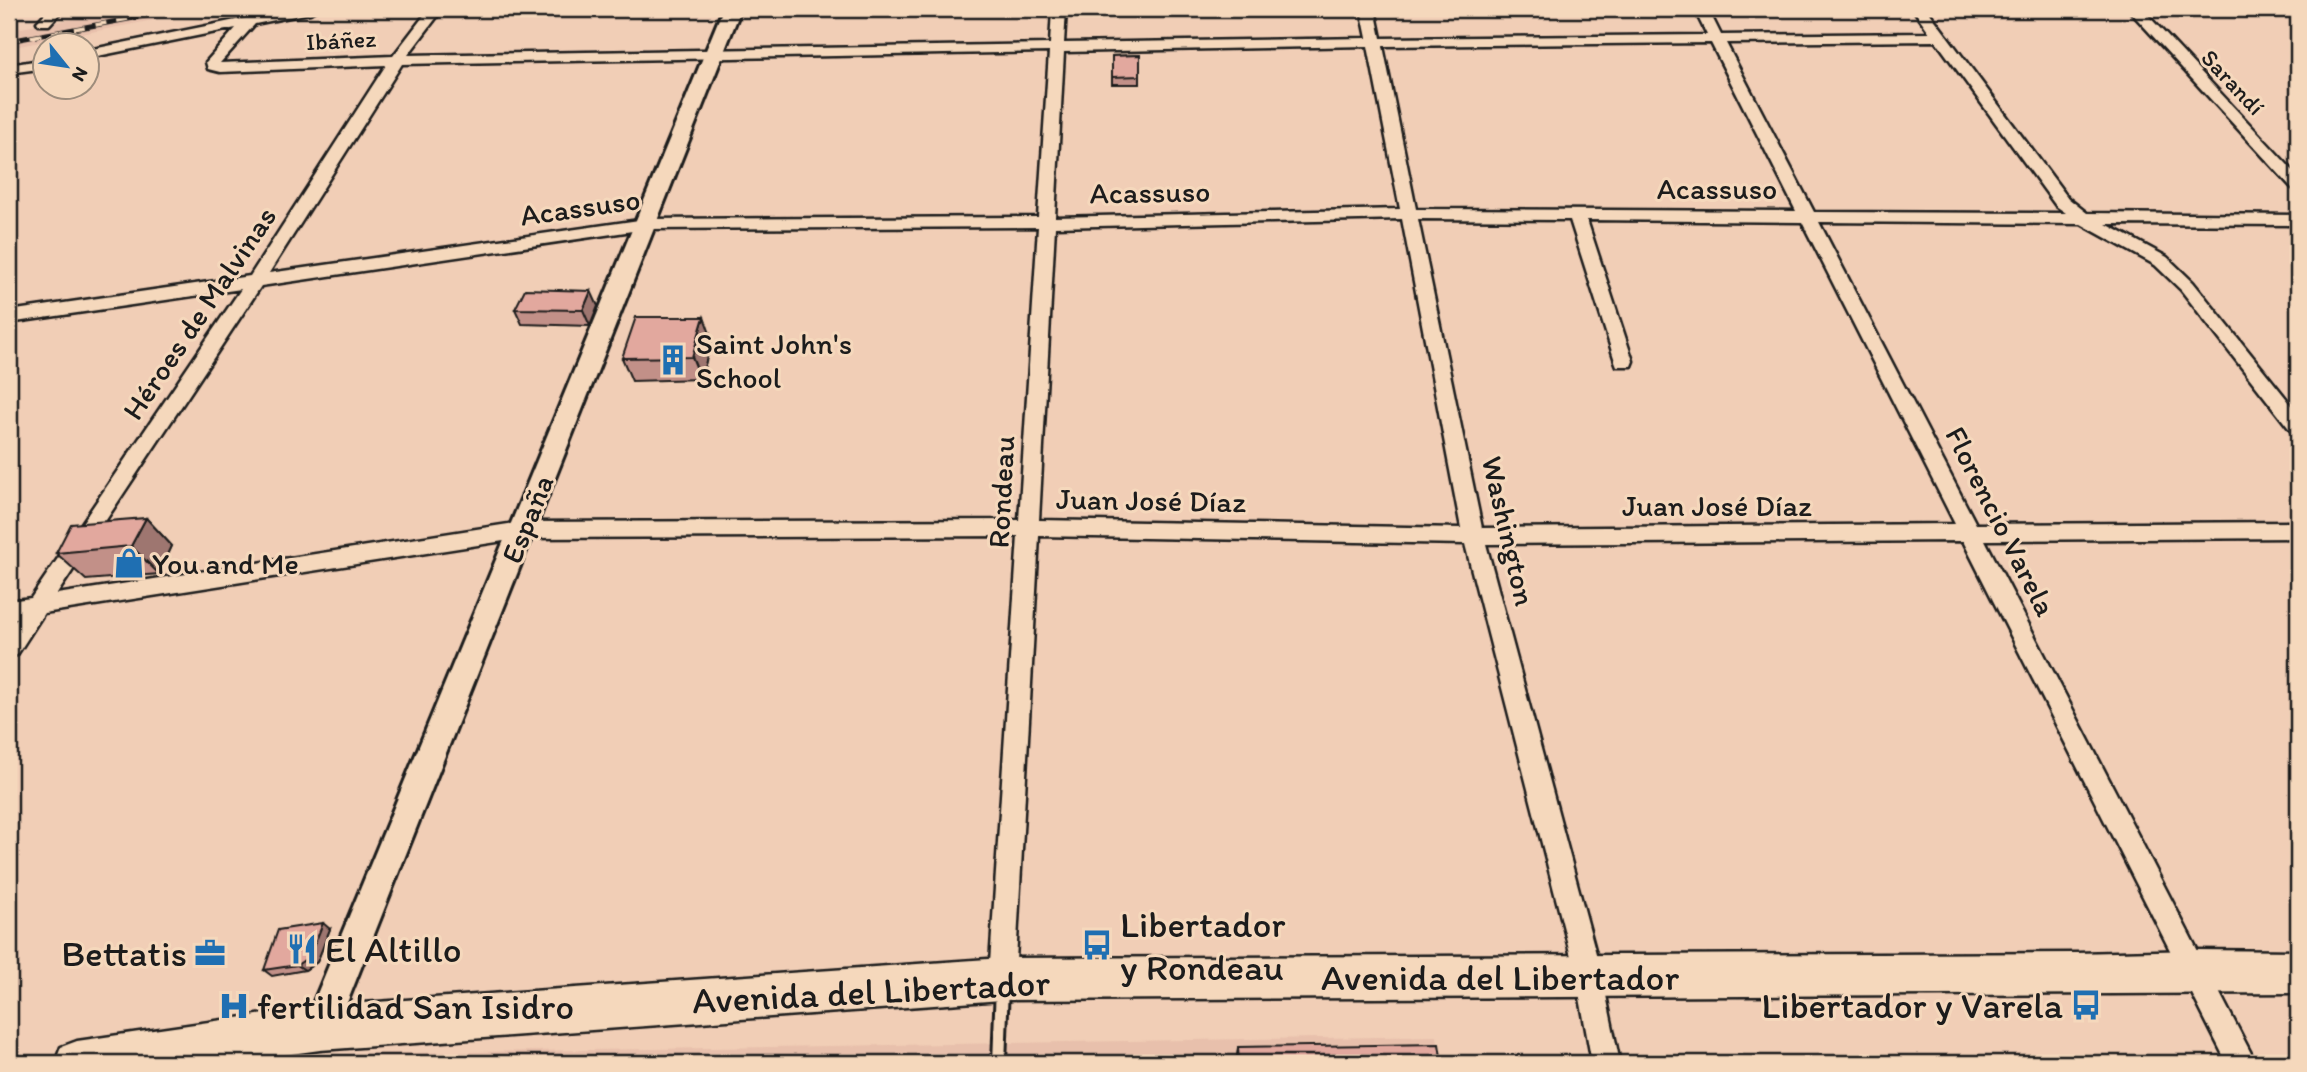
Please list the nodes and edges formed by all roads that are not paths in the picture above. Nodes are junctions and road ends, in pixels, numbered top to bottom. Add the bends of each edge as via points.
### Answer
1 (57, 9) edge
2 (310, 9) edge
3 (436, 9) edge
4 (732, 9) edge
5 (1059, 9) edge
6 (1368, 9) edge
7 (1701, 9) edge
8 (1920, 9) edge
9 (2135, 9) edge
10 (250, 21) junction
11 (44, 22) dead end
12 (1941, 37) junction
13 (1716, 38) junction
14 (1375, 42) junction
15 (1056, 48) junction
16 (102, 51) edge
17 (713, 54) junction
18 (397, 60) junction
19 (32, 65) edge
20 (9, 69) edge
21 (2298, 185) edge
22 (1409, 214) junction
23 (1577, 216) junction
24 (1807, 216) junction
25 (2081, 217) junction
26 (2298, 220) edge
27 (1045, 222) junction
28 (646, 224) junction
29 (255, 282) junction
30 (9, 317) edge
31 (1624, 361) dead end
32 (2298, 426) edge
33 (1028, 528) junction
34 (522, 530) junction
35 (2298, 530) edge
36 (1970, 533) junction
37 (1473, 536) junction
38 (37, 605) junction
39 (9, 610) edge
40 (9, 648) edge
41 (2195, 971) junction
42 (2298, 972) edge
43 (1588, 976) junction
44 (1002, 979) junction
45 (320, 1028) junction
46 (140, 1058) edge
47 (77, 1063) edge
48 (999, 1063) edge
49 (1606, 1063) edge
50 (2242, 1063) edge

1 - 11 street
2 - 10 street
3 - 18 street, Héroes de Malvinas
4 - 17 street, España
5 - 15 street, Rondeau
6 - 14 street, Washington
7 - 13 street, Florencio Varela
8 - 12 street
9 - 21 street, Sarandí
10 - 16 street
10 - 18 street, Ibáñez via 213,66
12 - 13 street, Ibáñez
12 - 25 street via 2062,202
13 - 14 street, Ibáñez
13 - 24 street, Florencio Varela
14 - 15 street, Ibáñez
14 - 22 street, Washington
15 - 17 street, Ibáñez
15 - 27 street, Rondeau
17 - 18 street, Ibáñez
17 - 28 street, España
18 - 29 street, Héroes de Malvinas
19 - 20 street
22 - 23 street, Acassuso
22 - 27 street, Acassuso
22 - 37 street, Washington
23 - 24 street, Acassuso
23 - 31 street
24 - 25 street, Acassuso
24 - 36 street, Florencio Varela
25 - 26 street, Acassuso
25 - 32 street via 2161,261 2188,286
27 - 28 street, Acassuso
27 - 33 street, Rondeau
28 - 29 street, Acassuso
28 - 34 street, España
29 - 30 street, Acassuso
29 - 38 street, Héroes de Malvinas
33 - 34 street, Juan José Díaz
33 - 37 street, Juan José Díaz
33 - 44 street, Rondeau
34 - 38 street, Juan José Díaz
34 - 45 street, España
35 - 36 street, Juan José Díaz
36 - 37 street, Juan José Díaz
36 - 41 street, Florencio Varela
37 - 43 street, Washington
38 - 39 street, Juan José Díaz
38 - 40 street, Héroes de Malvinas
41 - 42 main road, Avenida del Libertador
41 - 43 main road, Avenida del Libertador
41 - 50 street, Florencio Varela
43 - 44 main road, Avenida del Libertador
43 - 49 street, Washington
44 - 45 main road, Avenida del Libertador
44 - 48 lane
45 - 46 main road, Avenida del Libertador
46 - 47 main road, Avenida del Libertador

